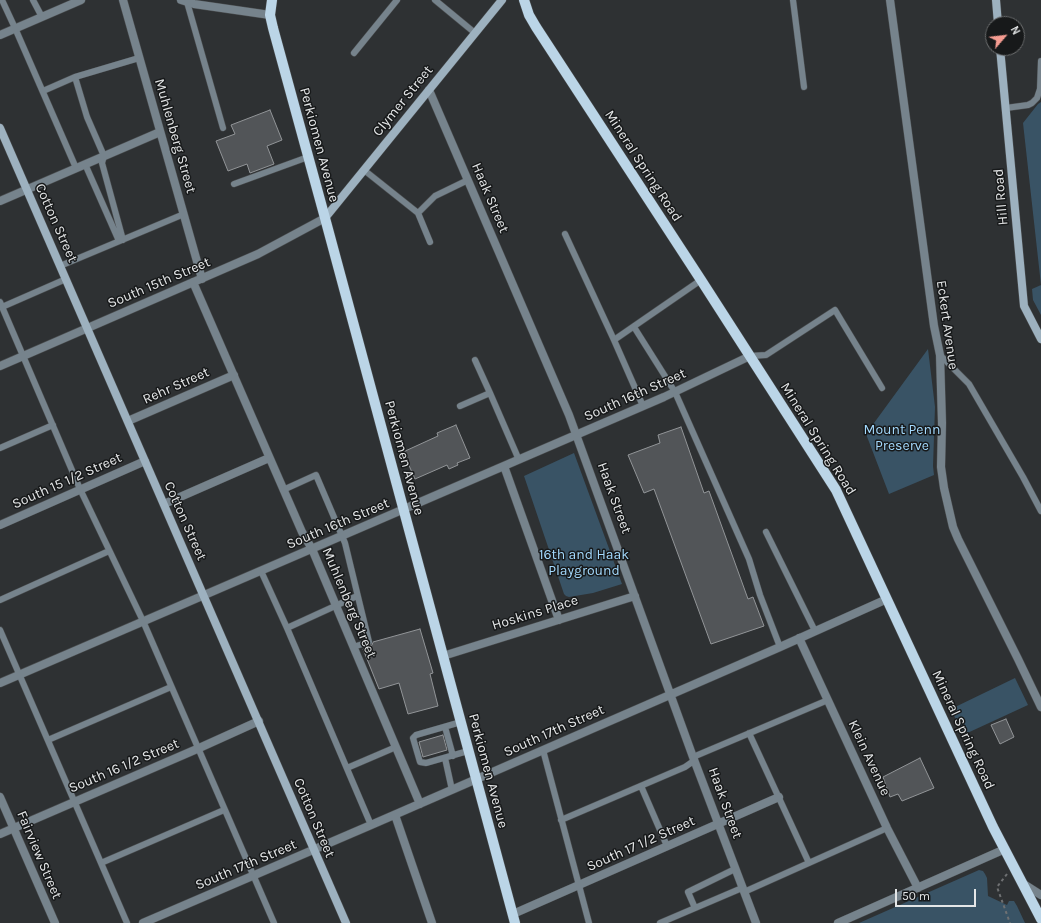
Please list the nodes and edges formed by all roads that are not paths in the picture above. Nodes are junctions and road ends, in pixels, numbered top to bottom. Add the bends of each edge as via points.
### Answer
1 (2, 0) edge
2 (33, 0) edge
3 (81, 0) edge
4 (123, 0) edge
5 (272, 0) edge
6 (397, 0) edge
7 (435, 0) edge
8 (502, 0) edge
9 (524, 0) edge
10 (793, 0) edge
11 (890, 0) edge
12 (996, 0) edge
13 (184, 1) edge
14 (68, 2) edge
15 (270, 14) junction
16 (997, 16) edge
17 (42, 17) junction
18 (16, 28) junction
19 (475, 34) junction
20 (0, 35) edge
21 (354, 53) dead end
22 (1001, 56) edge
23 (140, 58) junction
24 (1041, 61) edge
25 (75, 77) junction
26 (804, 87) dead end
27 (429, 90) junction
28 (43, 91) junction
29 (1006, 108) junction
30 (0, 128) edge
31 (223, 128) dead end
32 (160, 132) junction
33 (104, 156) junction
34 (308, 157) junction
35 (85, 164) junction
36 (76, 168) junction
37 (364, 170) junction
38 (468, 180) junction
39 (234, 184) dead end
40 (27, 189) junction
41 (0, 201) edge
42 (418, 213) junction
43 (184, 214) junction
44 (325, 218) junction
45 (565, 234) dead end
46 (121, 240) junction
47 (430, 242) dead end
48 (60, 266) junction
49 (66, 279) junction
50 (202, 279) junction
51 (701, 280) junction
52 (193, 282) junction
53 (1, 305) edge
54 (87, 327) junction
55 (634, 327) junction
56 (1041, 339) edge
57 (614, 340) junction
58 (940, 355) junction
59 (23, 356) junction
60 (750, 356) junction
61 (475, 360) dead end
62 (0, 366) edge
63 (234, 375) junction
64 (882, 388) dead end
65 (675, 392) junction
66 (490, 393) junction
67 (460, 406) dead end
68 (643, 406) junction
69 (128, 421) junction
70 (53, 425) junction
71 (577, 435) junction
72 (0, 448) edge
73 (269, 458) junction
74 (519, 460) junction
75 (145, 461) junction
76 (504, 466) junction
77 (80, 489) junction
78 (283, 490) junction
79 (164, 504) junction
80 (403, 510) junction
81 (1041, 511) edge
82 (0, 525) edge
83 (766, 532) dead end
84 (342, 536) junction
85 (312, 549) junction
86 (109, 551) junction
87 (261, 571) junction
88 (203, 595) junction
89 (357, 596) junction
90 (635, 596) junction
91 (887, 599) junction
92 (0, 600) edge
93 (336, 605) junction
94 (559, 620) junction
95 (143, 621) junction
96 (287, 628) junction
97 (0, 630) edge
98 (815, 631) junction
99 (799, 638) junction
100 (353, 647) junction
101 (780, 647) junction
102 (442, 656) junction
103 (20, 674) junction
104 (0, 683) edge
105 (171, 687) junction
106 (671, 694) junction
107 (828, 700) junction
108 (1041, 707) edge
109 (258, 721) junction
110 (460, 722) junction
111 (445, 727) junction
112 (749, 733) junction
113 (48, 740) junction
114 (396, 747) junction
115 (197, 749) junction
116 (542, 750) junction
117 (468, 751) junction
118 (453, 756) junction
119 (445, 758) junction
120 (694, 758) junction
121 (347, 768) junction
122 (476, 779) junction
123 (641, 786) junction
124 (452, 790) junction
125 (0, 797) edge
126 (778, 797) junction
127 (75, 802) junction
128 (420, 804) junction
129 (224, 810) junction
130 (395, 814) junction
131 (561, 820) junction
132 (719, 824) junction
133 (371, 825) junction
134 (14, 828) junction
135 (887, 828) junction
136 (0, 834) edge
137 (667, 846) junction
138 (314, 850) junction
139 (1005, 850) junction
140 (101, 863) junction
141 (809, 863) junction
142 (736, 869) junction
143 (253, 876) junction
144 (1022, 883) junction
145 (579, 885) junction
146 (918, 888) junction
147 (743, 890) junction
148 (1041, 895) edge
149 (695, 908) junction
150 (514, 918) edge
151 (1041, 919) edge
152 (55, 923) edge
153 (127, 923) edge
154 (143, 923) edge
155 (274, 923) edge
156 (346, 923) edge
157 (432, 923) edge
158 (589, 923) edge
159 (660, 923) edge
160 (756, 923) edge
161 (838, 923) edge

1 - 18 lane
2 - 17 lane
3 - 14 street
4 - 23 street, Muhlenberg Street
5 - 15 main road, Perkiomen Avenue
6 - 21 lane
7 - 19 lane
8 - 19 street, Clymer Street
9 - 51 main road, Mineral Spring Road via 536,27
10 - 26 lane
11 - 58 street, Eckert Avenue
12 - 16 street
13 - 15 street
13 - 31 lane
14 - 17 street
15 - 34 main road, Perkiomen Avenue
17 - 18 street
18 - 20 street
18 - 28 lane
19 - 27 street, Clymer Street
22 - 29 street, Hill Road
23 - 25 lane
23 - 32 street, Muhlenberg Street
24 - 29 lane via 1040,89 1036,98 1028,106
25 - 28 lane
25 - 33 lane via 87,117
27 - 37 street, Clymer Street
27 - 38 street, Haak Street
28 - 36 lane
29 - 56 street, Hill Road via 1024,306
30 - 40 street, Cotton Street
32 - 33 street
32 - 43 street, Muhlenberg Street
33 - 35 street
33 - 46 lane via 102,163
34 - 39 lane
34 - 44 main road, Perkiomen Avenue
35 - 36 street
35 - 46 lane
36 - 40 street
37 - 42 lane
37 - 44 street, Clymer Street
38 - 42 lane via 435,196
38 - 71 street, Haak Street
40 - 41 street
40 - 48 street, Cotton Street
42 - 47 lane
43 - 46 lane
43 - 50 street, Muhlenberg Street
44 - 50 street, South 15th Street via 258,254
44 - 80 main road, Perkiomen Avenue
45 - 57 lane
46 - 48 lane
48 - 49 street, Cotton Street
49 - 53 lane
49 - 54 street, Cotton Street
50 - 52 street, South 15th Street
51 - 55 lane
51 - 60 main road, Mineral Spring Road
52 - 54 street, South 15th Street
52 - 63 street, Muhlenberg Street
53 - 59 lane
54 - 59 street, South 15th Street
54 - 69 street, Cotton Street
55 - 57 lane
55 - 65 lane
57 - 68 lane
58 - 81 lane via 969,384
58 - 108 street, Eckert Avenue via 941,467 953,527
59 - 62 street, South 15th Street
59 - 70 lane
60 - 64 lane via 766,355 835,310
60 - 65 street, South 16th Street
60 - 91 main road, Mineral Spring Road via 836,490
61 - 66 lane
63 - 69 street, Rehr Street
63 - 73 street, Muhlenberg Street
65 - 68 street, South 16th Street
65 - 101 lane via 749,559
66 - 67 lane
66 - 74 lane
68 - 71 street, South 16th Street
69 - 75 street, Cotton Street
70 - 72 lane
70 - 77 lane
71 - 74 street, South 16th Street
71 - 90 street, Haak Street
73 - 78 street, Muhlenberg Street
73 - 79 street
74 - 76 street, South 16th Street
75 - 77 street, South 15 1/2 Street
75 - 79 street, Cotton Street
76 - 80 street, South 16th Street
76 - 94 street
77 - 82 street, South 15 1/2 Street
77 - 86 lane
78 - 84 lane via 316,475
78 - 85 street, Muhlenberg Street
79 - 88 street, Cotton Street
80 - 84 street, South 16th Street
80 - 102 main road, Perkiomen Avenue
83 - 98 lane
84 - 85 street, South 16th Street
84 - 89 lane
85 - 87 street, South 16th Street
85 - 93 street, Muhlenberg Street
86 - 92 lane
86 - 95 lane
87 - 88 street, South 16th Street
87 - 96 lane
88 - 95 street, South 16th Street
88 - 109 street, Cotton Street
89 - 93 lane
89 - 100 lane via 369,642
90 - 94 street, Hoskins Place
90 - 106 street, Haak Street
91 - 98 street, South 17th Street
91 - 139 main road, Mineral Spring Road
93 - 96 lane
93 - 100 street, Muhlenberg Street
94 - 102 street, Hoskins Place
95 - 103 street, South 16th Street
95 - 105 lane
96 - 121 lane
97 - 103 lane
98 - 99 street, South 17th Street
99 - 101 street, South 17th Street
99 - 107 street, Klein Avenue
100 - 114 street, Muhlenberg Street
101 - 106 street, South 17th Street
102 - 110 main road, Perkiomen Avenue
103 - 104 street, South 16th Street
103 - 113 lane
105 - 113 lane
105 - 115 lane
106 - 116 street, South 17th Street
106 - 120 street, Haak Street
107 - 112 lane
107 - 135 street, Klein Avenue
109 - 115 street, South 16 1/2 Street
109 - 138 street, Cotton Street
110 - 111 lane
110 - 117 main road, Perkiomen Avenue
111 - 118 lane
111 - 119 lane via 413,738 420,762
112 - 120 lane
112 - 126 lane
113 - 127 lane
114 - 121 lane
114 - 128 street, Muhlenberg Street
115 - 127 street, South 16 1/2 Street
115 - 129 lane
116 - 122 street, South 17th Street
116 - 131 lane
117 - 118 lane
117 - 122 main road, Perkiomen Avenue
118 - 119 lane
119 - 124 lane
120 - 123 lane via 685,767
120 - 132 street, Haak Street
121 - 133 lane
122 - 124 street, South 17th Street
122 - 150 main road, Perkiomen Avenue
123 - 131 lane
123 - 137 lane
124 - 128 street, South 17th Street
125 - 134 street, Fairview Street
126 - 132 street, South 17 1/2 Street
126 - 141 lane
127 - 134 street, South 16 1/2 Street
127 - 140 lane
128 - 130 street, South 17th Street
129 - 140 lane
129 - 143 lane
130 - 133 street, South 17th Street
130 - 157 street
131 - 145 lane
132 - 137 street, South 17 1/2 Street
132 - 142 street, Haak Street
133 - 138 street, South 17th Street
134 - 136 street, South 16 1/2 Street
134 - 152 street, Fairview Street
135 - 141 lane
135 - 146 street, Klein Avenue
137 - 145 street, South 17 1/2 Street
138 - 143 street, South 17th Street
138 - 156 street, Cotton Street
139 - 144 main road, Mineral Spring Road
139 - 146 street
140 - 153 lane
141 - 147 lane
142 - 147 street, Haak Street
142 - 149 lane via 688,892
143 - 154 street, South 17th Street
143 - 155 lane
144 - 148 street
144 - 151 main road, Mineral Spring Road
145 - 150 street, South 17 1/2 Street
145 - 158 lane
146 - 161 street
147 - 149 lane
147 - 160 street, Haak Street
149 - 159 lane

